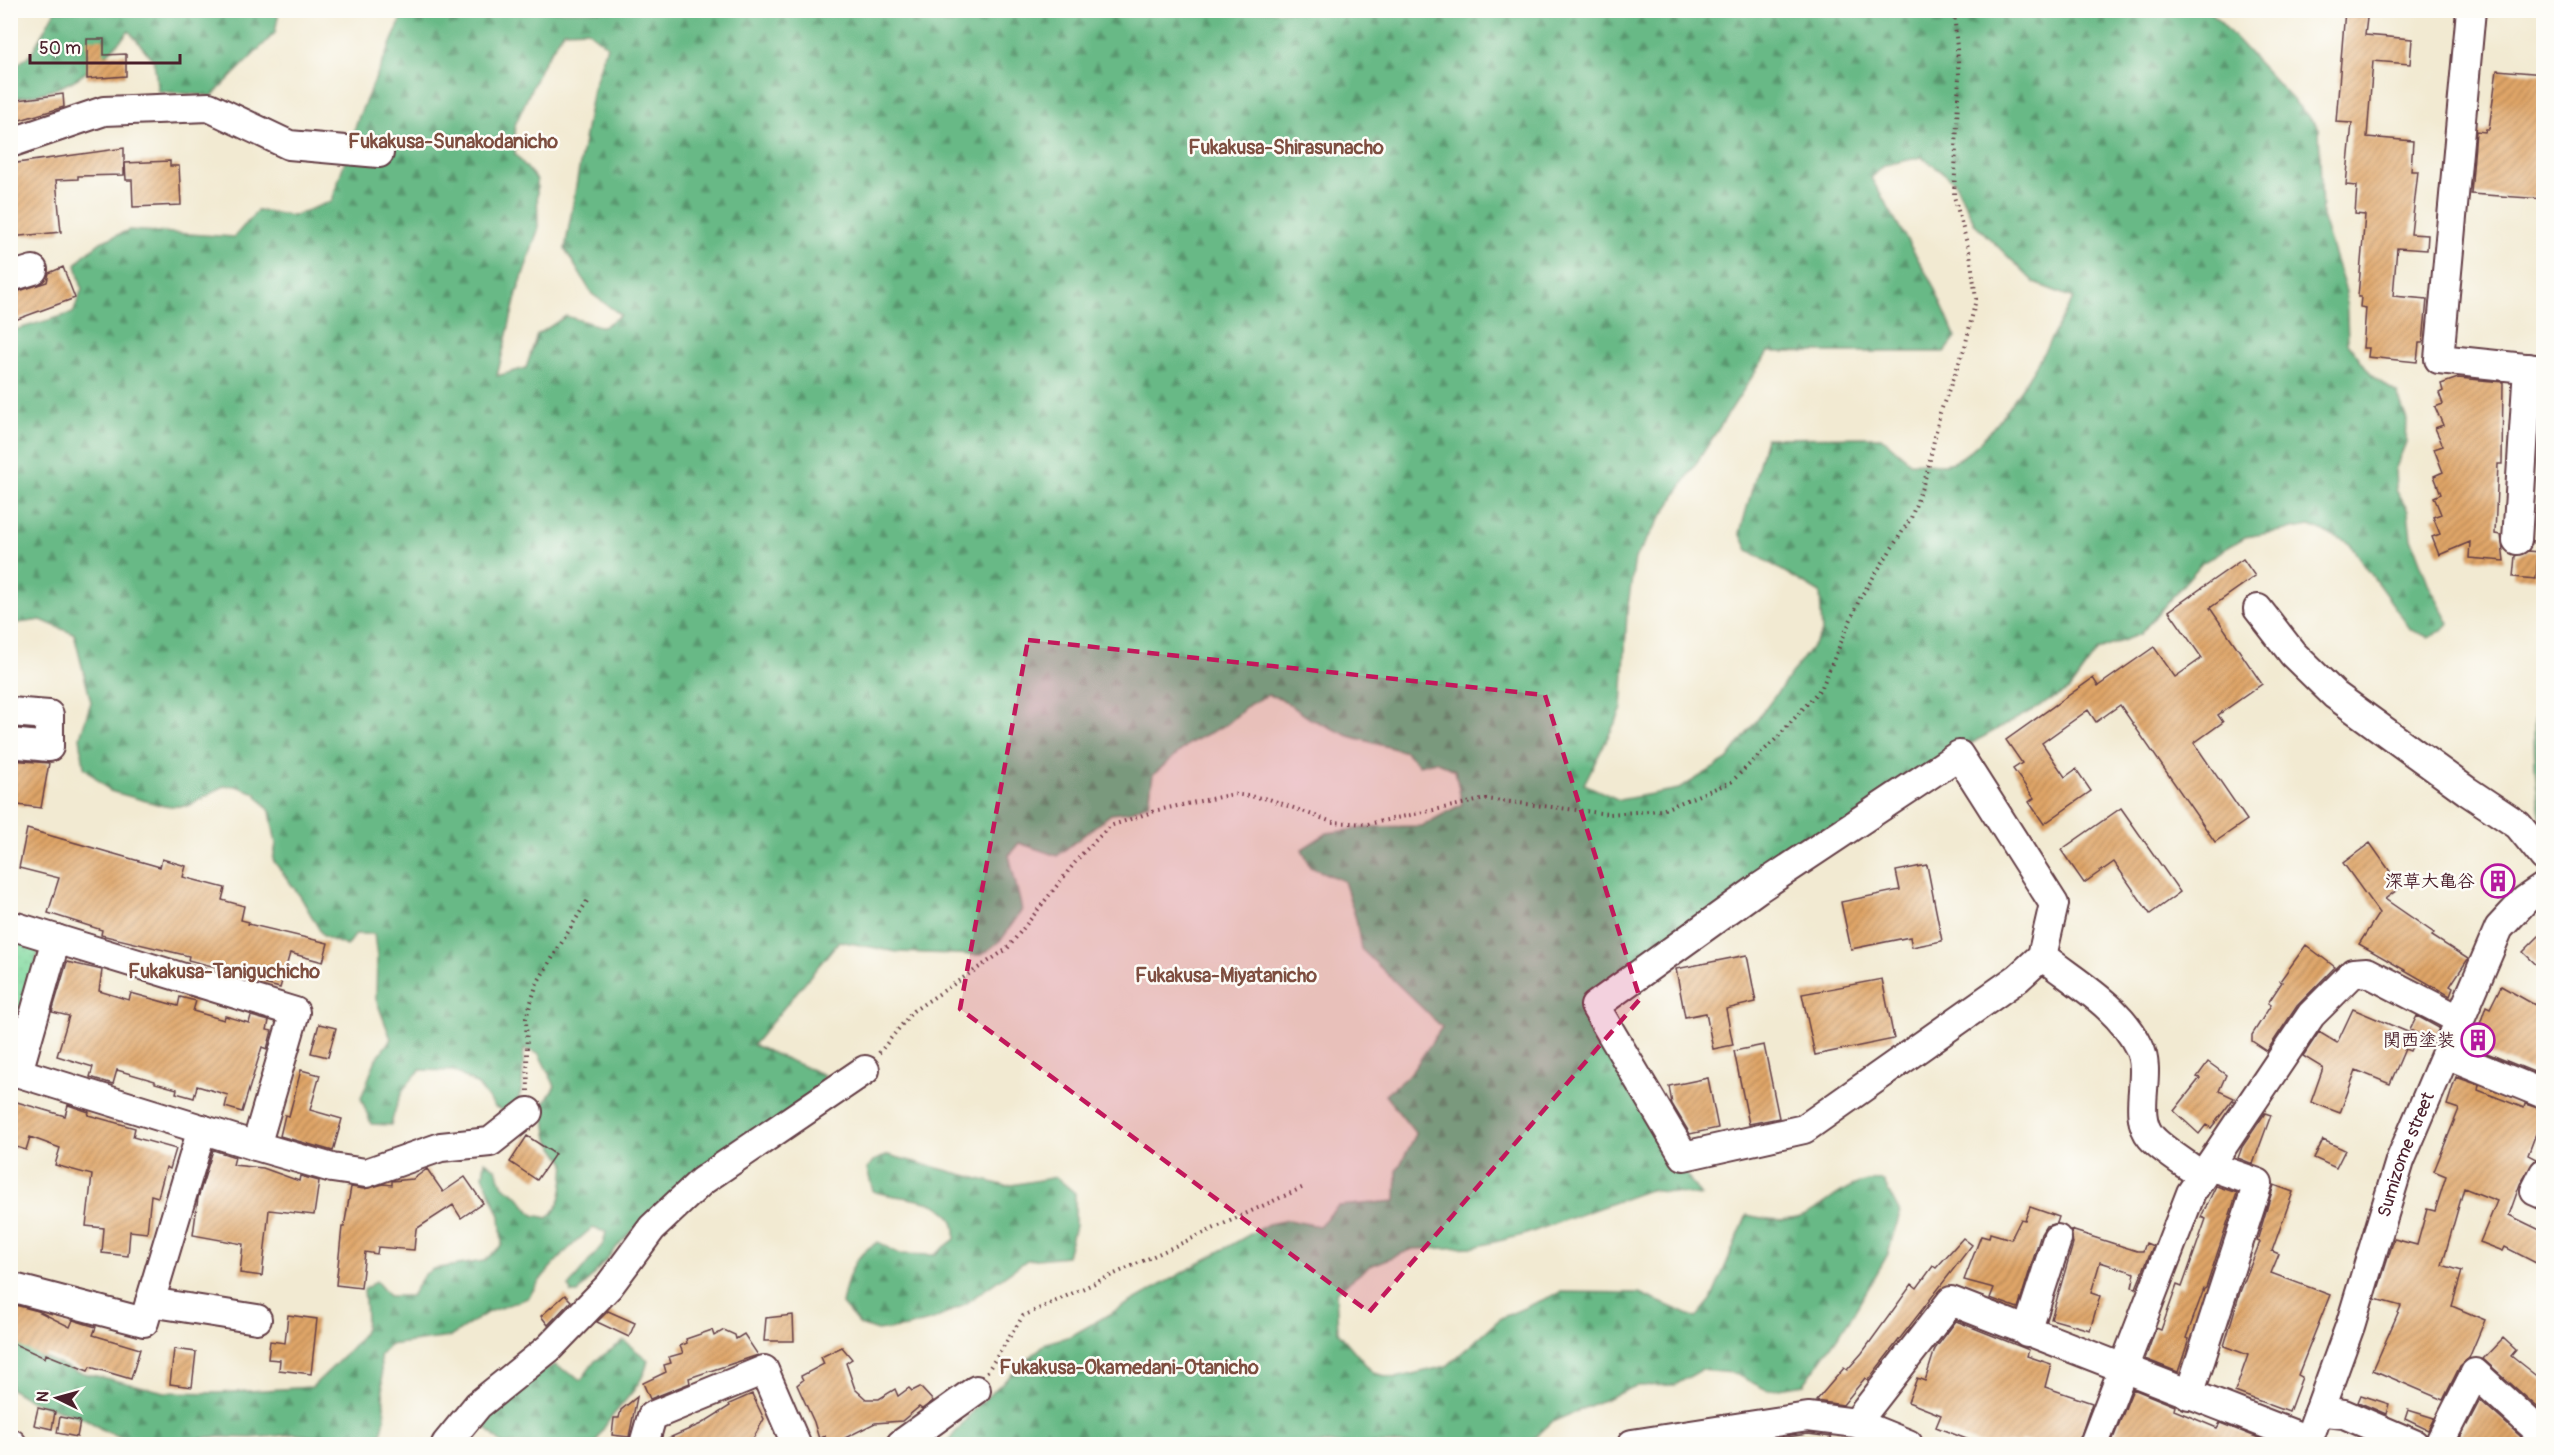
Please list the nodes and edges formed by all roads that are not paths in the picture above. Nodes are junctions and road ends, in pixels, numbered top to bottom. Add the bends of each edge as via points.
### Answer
1 (2471, 10) edge
2 (10, 143) edge
3 (379, 153) dead end
4 (2536, 369) edge
5 (2526, 529) edge
6 (2258, 609) dead end
7 (10, 712) edge
8 (10, 743) edge
9 (2544, 857) edge
10 (2544, 887) edge
11 (10, 925) edge
12 (56, 939) junction
13 (2042, 956) junction
14 (2460, 1020) junction
15 (2446, 1054) junction
16 (865, 1070) road end
17 (14, 1071) edge
18 (2544, 1094) edge
19 (528, 1112) road end
20 (202, 1129) junction
21 (256, 1146) junction
22 (2206, 1171) junction
23 (2544, 1173) edge
24 (2544, 1196) edge
25 (2057, 1239) dead end
26 (10, 1287) edge
27 (150, 1302) junction
28 (257, 1319) dead end
29 (2027, 1332) junction
30 (2123, 1370) junction
31 (976, 1390) road end
32 (2189, 1395) junction
33 (2319, 1411) junction
34 (1856, 1423) junction
35 (1757, 1435) edge
36 (2544, 1436) edge
37 (1670, 1442) edge
38 (2308, 1442) edge
39 (446, 1444) edge
40 (644, 1444) edge
41 (796, 1444) edge
42 (901, 1444) edge
43 (1632, 1444) edge
44 (1908, 1444) edge
45 (2094, 1444) edge
46 (2414, 1444) edge
47 (2439, 1444) edge

1 - 4 street via 2439,359
2 - 3 street via 104,111 209,107 289,146
4 - 5 street
6 - 9 street via 2293,654 2335,695 2518,825
7 - 8 street via 49,715 49,747
10 - 14 street, Sumizome street via 2524,900 2499,928
11 - 12 street
12 - 17 street
12 - 21 street via 295,1012
13 - 13 street via 2018,978 1804,1129 1684,1156 1595,1006 1759,888 1959,755 2054,904
13 - 22 street via 2118,1015 2140,1048 2145,1071 2145,1125 2151,1138
14 - 15 street, Sumizome street
14 - 22 street via 2367,972 2353,973 2311,1016
15 - 18 street
15 - 33 street, Sumizome street via 2400,1161 2350,1326
16 - 39 street via 702,1180 652,1228 609,1286 549,1348 478,1405
17 - 20 street
19 - 21 street via 490,1142 441,1147 366,1173 332,1168
20 - 21 street
20 - 27 street
22 - 30 street via 2191,1193
22 - 32 street via 2258,1183
23 - 24 street via 2535,1191
25 - 29 street
26 - 27 street via 144,1322
27 - 28 street
29 - 30 street
29 - 34 street via 1951,1301
30 - 32 street
30 - 45 street
31 - 42 street
32 - 38 street
33 - 38 street, Sumizome street
33 - 46 street via 2344,1414
34 - 35 street via 1808,1417
34 - 44 street
35 - 37 street
36 - 47 street via 2475,1373
37 - 43 street
40 - 41 street via 652,1416 764,1370

